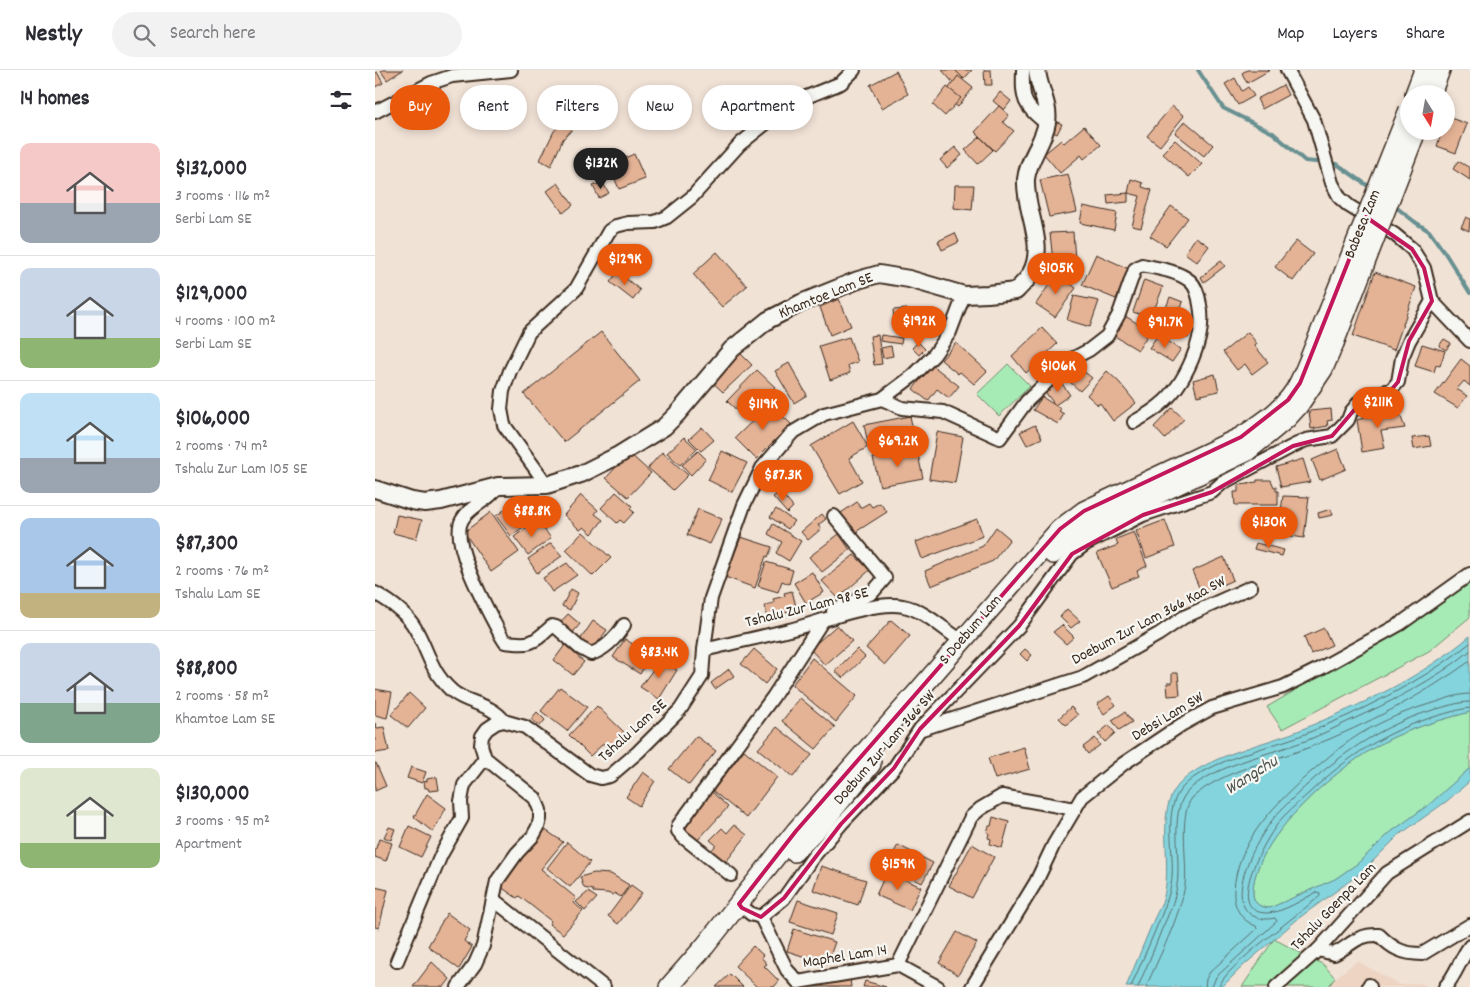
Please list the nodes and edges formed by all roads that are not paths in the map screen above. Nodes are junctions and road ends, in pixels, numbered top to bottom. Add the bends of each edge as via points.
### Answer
1 (511, 70) edge
2 (854, 70) edge
3 (1023, 70) edge
4 (1037, 70) edge
5 (1287, 70) edge
6 (1425, 70) edge
7 (1440, 70) edge
8 (1419, 85) edge
9 (1434, 85) edge
10 (375, 112) edge
11 (1047, 124) junction
12 (1400, 135) edge
13 (1412, 140) edge
14 (964, 295) junction
15 (1433, 301) junction
16 (1326, 340) junction
17 (1470, 341) edge
18 (882, 399) junction
19 (1134, 422) dead end
20 (1243, 445) junction
21 (547, 485) junction
22 (498, 486) junction
23 (375, 489) edge
24 (834, 516) dead end
25 (1470, 574) edge
26 (1251, 587) dead end
27 (375, 593) edge
28 (823, 620) junction
29 (624, 625) dead end
30 (804, 626) junction
31 (962, 641) junction
32 (704, 650) junction
33 (505, 721) junction
34 (920, 730) junction
35 (485, 758) junction
36 (1075, 809) junction
37 (1470, 821) edge
38 (731, 875) dead end
39 (494, 900) junction
40 (740, 906) junction
41 (761, 917) junction
42 (1470, 925) edge
43 (1470, 946) edge
44 (1318, 950) junction
45 (397, 961) dead end
46 (898, 965) junction
47 (798, 984) edge
48 (459, 987) edge
49 (604, 987) edge
50 (669, 987) edge
51 (685, 987) edge
52 (938, 987) edge
53 (972, 987) edge
54 (1276, 987) edge
55 (1445, 987) edge

1 - 10 street via 467,74 431,82
2 - 21 street via 841,82 804,98 775,116 740,144 692,197 667,217 655,222 622,225 609,231 575,289 529,332 510,371 501,409 504,425
3 - 11 street via 1025,101 1032,112
4 - 11 main road, Khamtoe Lam SE
5 - 15 street via 1314,120 1332,183 1340,198 1412,249 1424,268
6 - 8 highway
7 - 9 highway
11 - 14 main road, Khamtoe Lam SE via 1026,179 1037,240 1031,274 1016,291
12 - 16 highway, Babesa Zam, bridge
13 - 16 highway, Babesa Zam, bridge
14 - 18 street, Tshalu Lam SE via 950,332 934,355
14 - 21 main road, Khamtoe Lam SE via 879,274 801,302 768,320 732,349 664,427 581,474
15 - 17 street
15 - 34 street, Doebum Zur Lam 366 SW via 1409,341 1398,382 1391,390 1367,395 1332,436 1306,440 1222,483 1212,492 1143,515 1087,543 1072,554 1019,626
16 - 20 highway, S Doebum Lam via 1323,369 1298,406 1280,425
18 - 19 street via 902,408 943,412 1000,438 1027,401 1070,360 1107,336 1119,314 1135,269 1143,265 1177,274 1191,282 1199,298 1203,318 1197,349 1178,386 1161,405
18 - 32 street, Tshalu Lam SE via 823,414 792,433 762,468 744,505 711,598
20 - 31 highway, S Doebum Lam via 1084,511 1060,528
20 - 40 highway, S Doebum Lam via 1067,539 821,823
21 - 22 main road, Khamtoe Lam SE
22 - 23 main road, Khamtoe Lam SE via 425,503
22 - 29 street via 465,516 458,530 469,570 505,642 528,644 552,626 591,654 603,649
24 - 30 street via 885,578 872,592
25 - 36 street, Debsi Lam SW via 1400,624 1319,669 1283,687 1212,708 1181,725 1123,764 1083,797
26 - 34 street, Doebum Zur Lam 366 Kaa SW via 1184,617 1083,676
27 - 33 street, Tshalu Lam SE via 398,609 415,627 437,675 454,692 499,714
28 - 30 street, Tshalu Zur Lam 98 SE
28 - 31 street, Tshalu Zur Lam 98 SE via 867,608 903,606 917,611
28 - 38 street via 773,698 678,826 683,837
30 - 32 street, Tshalu Zur Lam 98 SE
31 - 40 highway, S Doebum Lam via 796,831
32 - 33 street, Tshalu Lam SE via 702,676 680,710 610,776 590,775 525,727
33 - 35 street via 496,723 482,736
34 - 41 street, Doebum Zur Lam 366 SW via 894,768 835,830 784,898
35 - 39 street via 535,798 540,810 533,836 497,881
35 - 45 street via 464,785 462,818 441,855
36 - 46 street via 1002,796 980,809 971,817
36 - 53 street, Debsi Lam SW via 1036,882
37 - 44 street, Tshalu Goenpa Lam via 1387,873
39 - 48 street via 480,955
39 - 49 street
40 - 41 street
40 - 50 highway, S Doebum Lam
40 - 51 highway, S Doebum Lam via 699,971
41 - 47 street via 787,970
42 - 44 street via 1422,954 1391,948 1379,935 1353,940 1334,954
43 - 55 street
44 - 54 street, Tshalu Goenpa Lam
46 - 47 street, Maphel Lam 14
46 - 52 street

